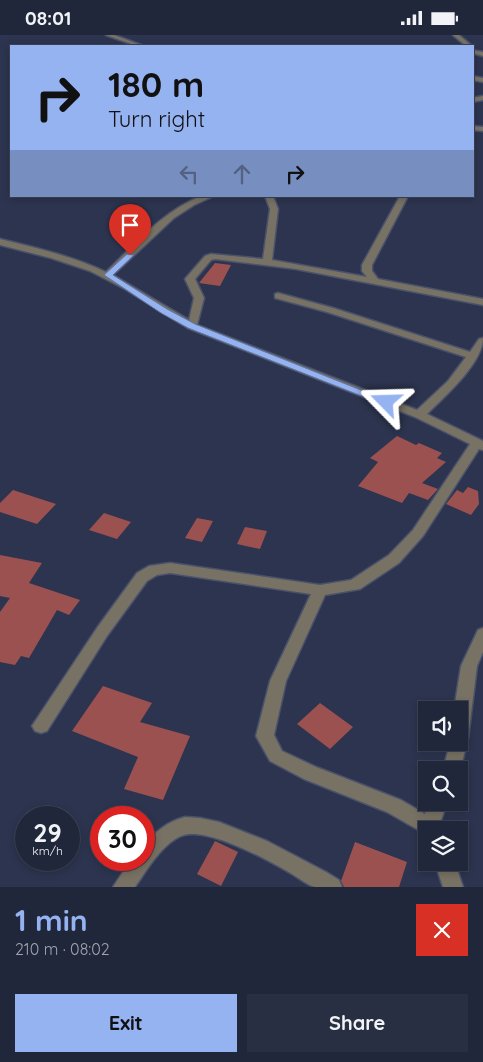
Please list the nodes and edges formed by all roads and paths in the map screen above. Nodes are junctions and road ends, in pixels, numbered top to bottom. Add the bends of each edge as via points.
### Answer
1 (109, 35) edge
2 (456, 35) edge
3 (138, 45) edge
4 (468, 45) edge
5 (203, 197) edge
6 (268, 197) edge
7 (403, 197) edge
8 (0, 242) edge
9 (267, 261) junction
10 (108, 275) junction
11 (375, 281) junction
12 (278, 296) dead end
13 (483, 302) edge
14 (192, 326) junction
15 (483, 341) edge
16 (473, 356) junction
17 (419, 415) junction
18 (480, 444) edge
19 (320, 590) junction
20 (483, 634) edge
21 (464, 701) edge
22 (41, 726) dead end
23 (419, 821) edge
24 (155, 847) edge
25 (135, 871) edge
26 (448, 871) edge
27 (123, 887) edge
28 (332, 887) edge
29 (453, 887) edge

1 - 3 street
2 - 4 street
5 - 10 street via 171,216
6 - 9 street via 274,209
7 - 11 street via 367,265 367,271
8 - 10 street
9 - 11 street
9 - 14 street via 210,257 190,279 199,298
10 - 14 street
11 - 13 street
12 - 16 street
14 - 17 street
15 - 16 street
16 - 17 street via 452,383
17 - 18 street
18 - 19 street via 418,533 394,559 355,585
19 - 22 street via 201,571 154,570 142,577 102,632
19 - 23 street via 278,681 265,736 276,756 394,806
20 - 21 street via 469,666
24 - 28 street via 163,837 184,826 207,827 242,838
25 - 27 street
26 - 29 street

